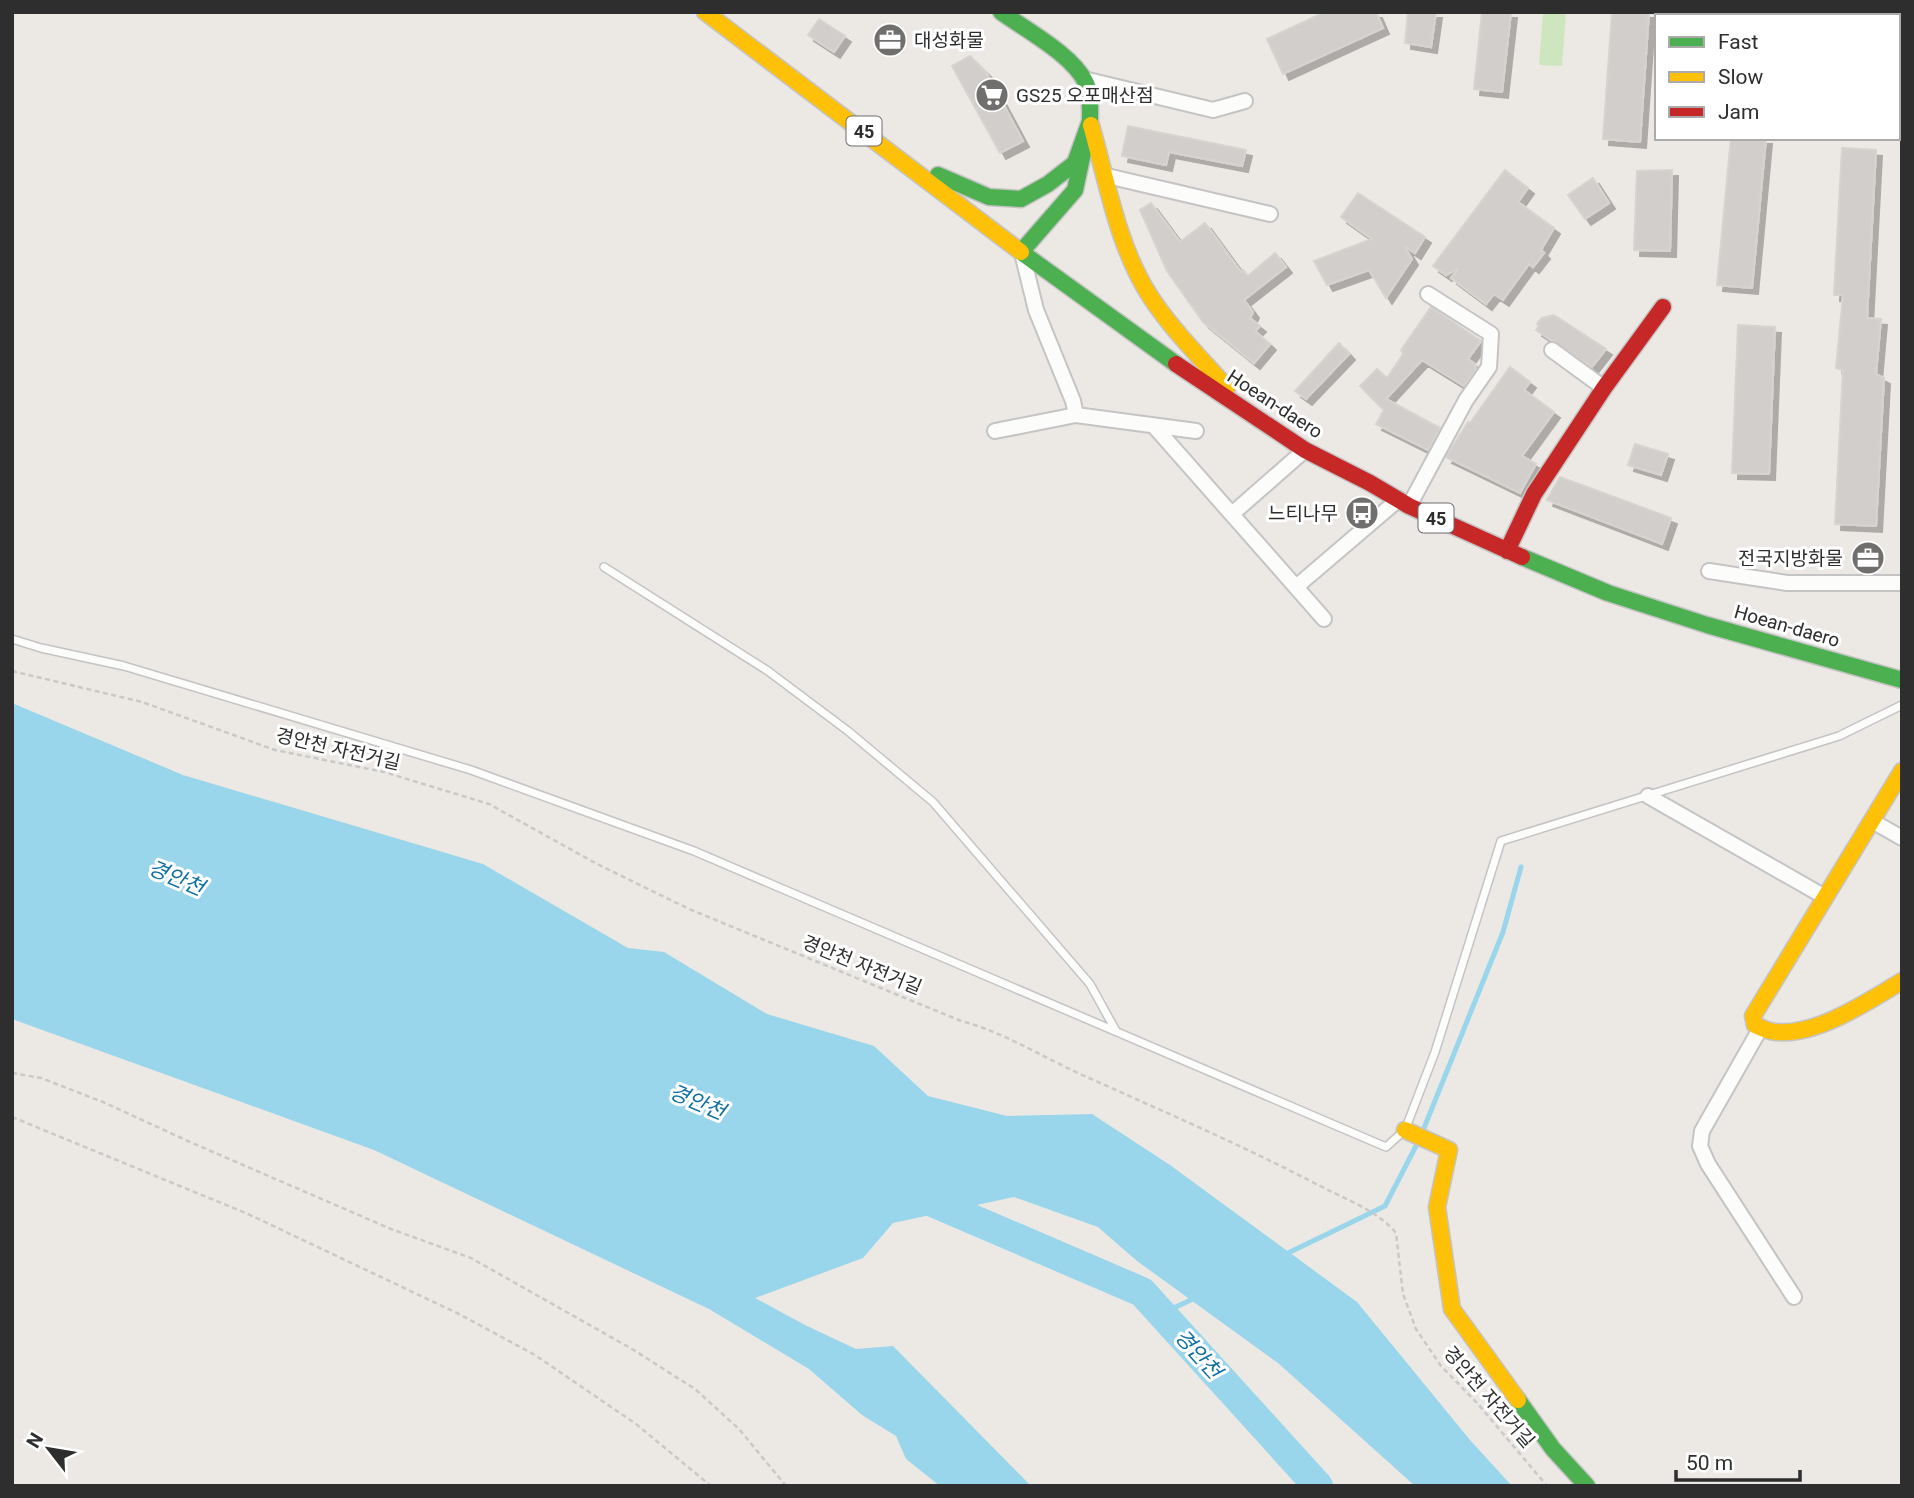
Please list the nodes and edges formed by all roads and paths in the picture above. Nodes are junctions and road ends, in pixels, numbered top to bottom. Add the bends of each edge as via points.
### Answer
1 (705, 12) edge
2 (1001, 12) edge
3 (1084, 79) junction
4 (1245, 101) dead end
5 (1090, 121) junction
6 (900, 159) junction
7 (1107, 176) junction
8 (1270, 214) dead end
9 (1021, 252) junction
10 (1428, 294) dead end
11 (1663, 307) dead end
12 (1552, 350) dead end
13 (1604, 388) junction
14 (1248, 412) junction
15 (1076, 415) junction
16 (1154, 426) junction
17 (995, 431) dead end
18 (1196, 431) dead end
19 (1305, 450) junction
20 (1404, 502) junction
21 (1231, 513) junction
22 (1507, 551) junction
23 (604, 567) dead end
24 (1710, 571) dead end
25 (1902, 583) edge
26 (1296, 587) junction
27 (1324, 618) dead end
28 (12, 639) edge
29 (12, 671) edge
30 (1902, 680) edge
31 (1902, 705) edge
32 (1902, 771) edge
33 (1648, 796) junction
34 (1872, 821) junction
35 (1902, 838) edge
36 (1825, 897) junction
37 (1902, 981) edge
38 (1760, 1029) junction
39 (1116, 1032) junction
40 (12, 1073) edge
41 (12, 1117) edge
42 (1408, 1131) junction
43 (1794, 1297) dead end
44 (711, 1486) edge
45 (786, 1486) edge
46 (1547, 1486) edge
47 (1587, 1486) edge

1 - 6 main road, Hoean-daero / 45
2 - 3 main road
3 - 4 street via 1213,110
3 - 5 main road
5 - 6 main road via 1075,163 1021,199 989,197
5 - 7 main road
5 - 9 main road via 1075,190
6 - 9 main road, Hoean-daero / 45
7 - 8 street
7 - 14 main road via 1136,267 1159,310
9 - 14 main road, Hoean-daero / 45
9 - 15 street via 1036,310
10 - 20 street via 1491,334 1489,367
11 - 13 main road
12 - 13 street
13 - 22 main road via 1534,494
14 - 19 main road, Hoean-daero / 45
15 - 16 street
15 - 17 street
16 - 18 street
16 - 21 street
19 - 20 main road, Hoean-daero / 45
19 - 21 street
20 - 22 main road, Hoean-daero / 45
20 - 26 street
21 - 26 street
22 - 30 main road, Hoean-daero / 45 via 1608,593
23 - 39 lane via 768,671 933,802 1090,984
24 - 25 street via 1787,583
26 - 27 street
28 - 39 lane via 124,666 471,770 694,851
29 - 46 path, 경안천 자전거길 via 142,702 275,750 384,772 489,804 689,909 990,1029 1351,1201 1396,1233 1403,1294 1416,1329 1441,1366
31 - 33 lane via 1839,736
32 - 34 main road
33 - 36 street
33 - 42 lane via 1501,841
34 - 35 street
34 - 36 main road
36 - 38 main road via 1754,1016
37 - 38 main road via 1831,1021 1789,1031 1767,1033
38 - 43 street via 1702,1130 1700,1146 1707,1164
39 - 42 lane via 1386,1147
40 - 45 path via 41,1078 103,1101 391,1229 471,1258 695,1388 739,1429
41 - 44 path via 248,1214 459,1314 535,1355 636,1424
42 - 47 main road via 1450,1150 1437,1207 1452,1309 1553,1449

